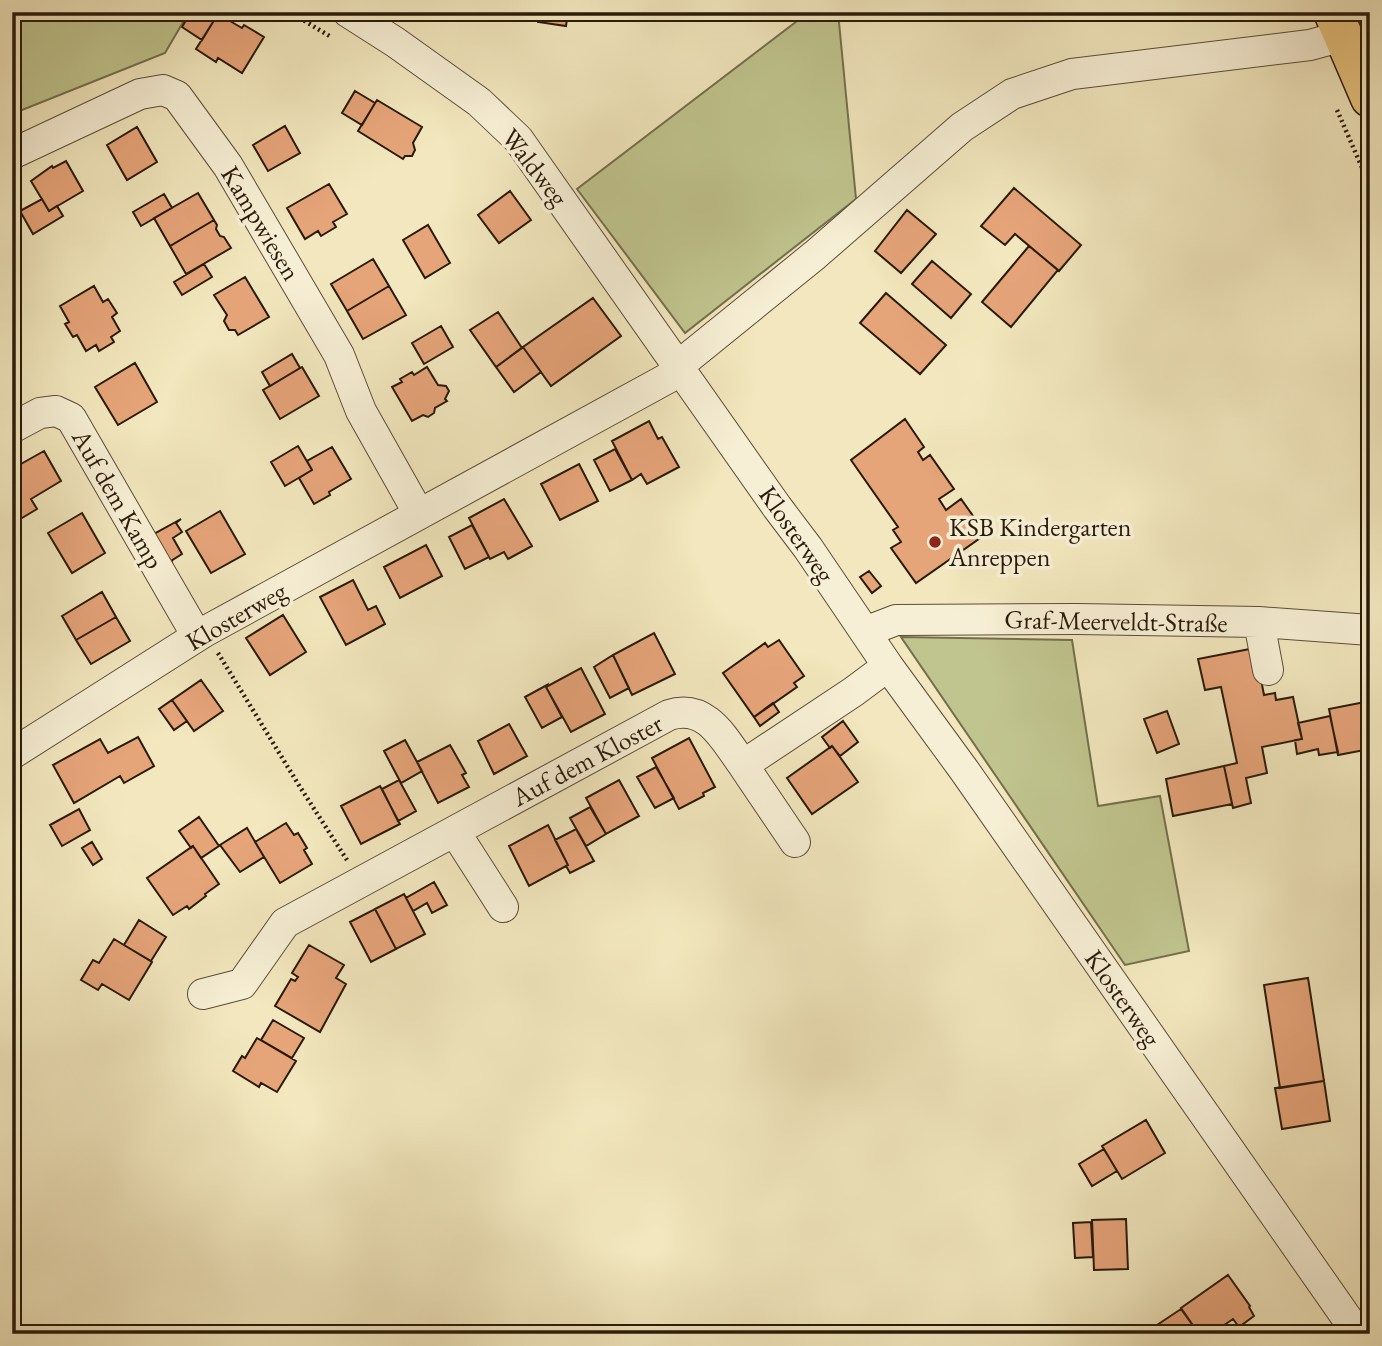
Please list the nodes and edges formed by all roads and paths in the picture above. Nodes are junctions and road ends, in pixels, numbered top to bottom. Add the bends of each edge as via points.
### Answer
1 (348, 12) edge
2 (1338, 24) edge
3 (1370, 98) edge
4 (12, 154) edge
5 (678, 366) junction
6 (12, 428) edge
7 (419, 514) junction
8 (1259, 622) junction
9 (1370, 630) edge
10 (865, 632) junction
11 (201, 634) junction
12 (888, 666) junction
13 (1268, 670) dead end
14 (12, 754) edge
15 (743, 765) junction
16 (455, 832) junction
17 (795, 842) dead end
18 (360, 881) junction
19 (503, 907) dead end
20 (203, 995) dead end
21 (1359, 1334) edge

1 - 5 street, Waldweg via 479,102 518,139
2 - 3 main road
2 - 5 street via 1310,45 1072,74 1012,94 962,127
4 - 7 street, Kampwiesen via 140,94 163,90 177,96 228,166 339,355 361,411
5 - 7 street, Klosterweg via 668,378
5 - 10 street, Klosterweg
6 - 11 street, Auf dem Kamp via 40,413 56,411 71,418
7 - 11 street, Klosterweg
8 - 9 street, Graf-Meerveldt-Straße
8 - 10 street, Graf-Meerveldt-Straße via 896,620
8 - 13 street
10 - 12 street, Klosterweg
11 - 14 street, Klosterweg
11 - 18 path
12 - 15 street
12 - 21 street, Klosterweg
15 - 16 street, Auf dem Kloster via 713,724 678,712
15 - 17 street, Auf dem Kloster
16 - 18 street, Auf dem Kloster
16 - 19 street
18 - 20 street, Auf dem Kloster via 285,923 242,984

